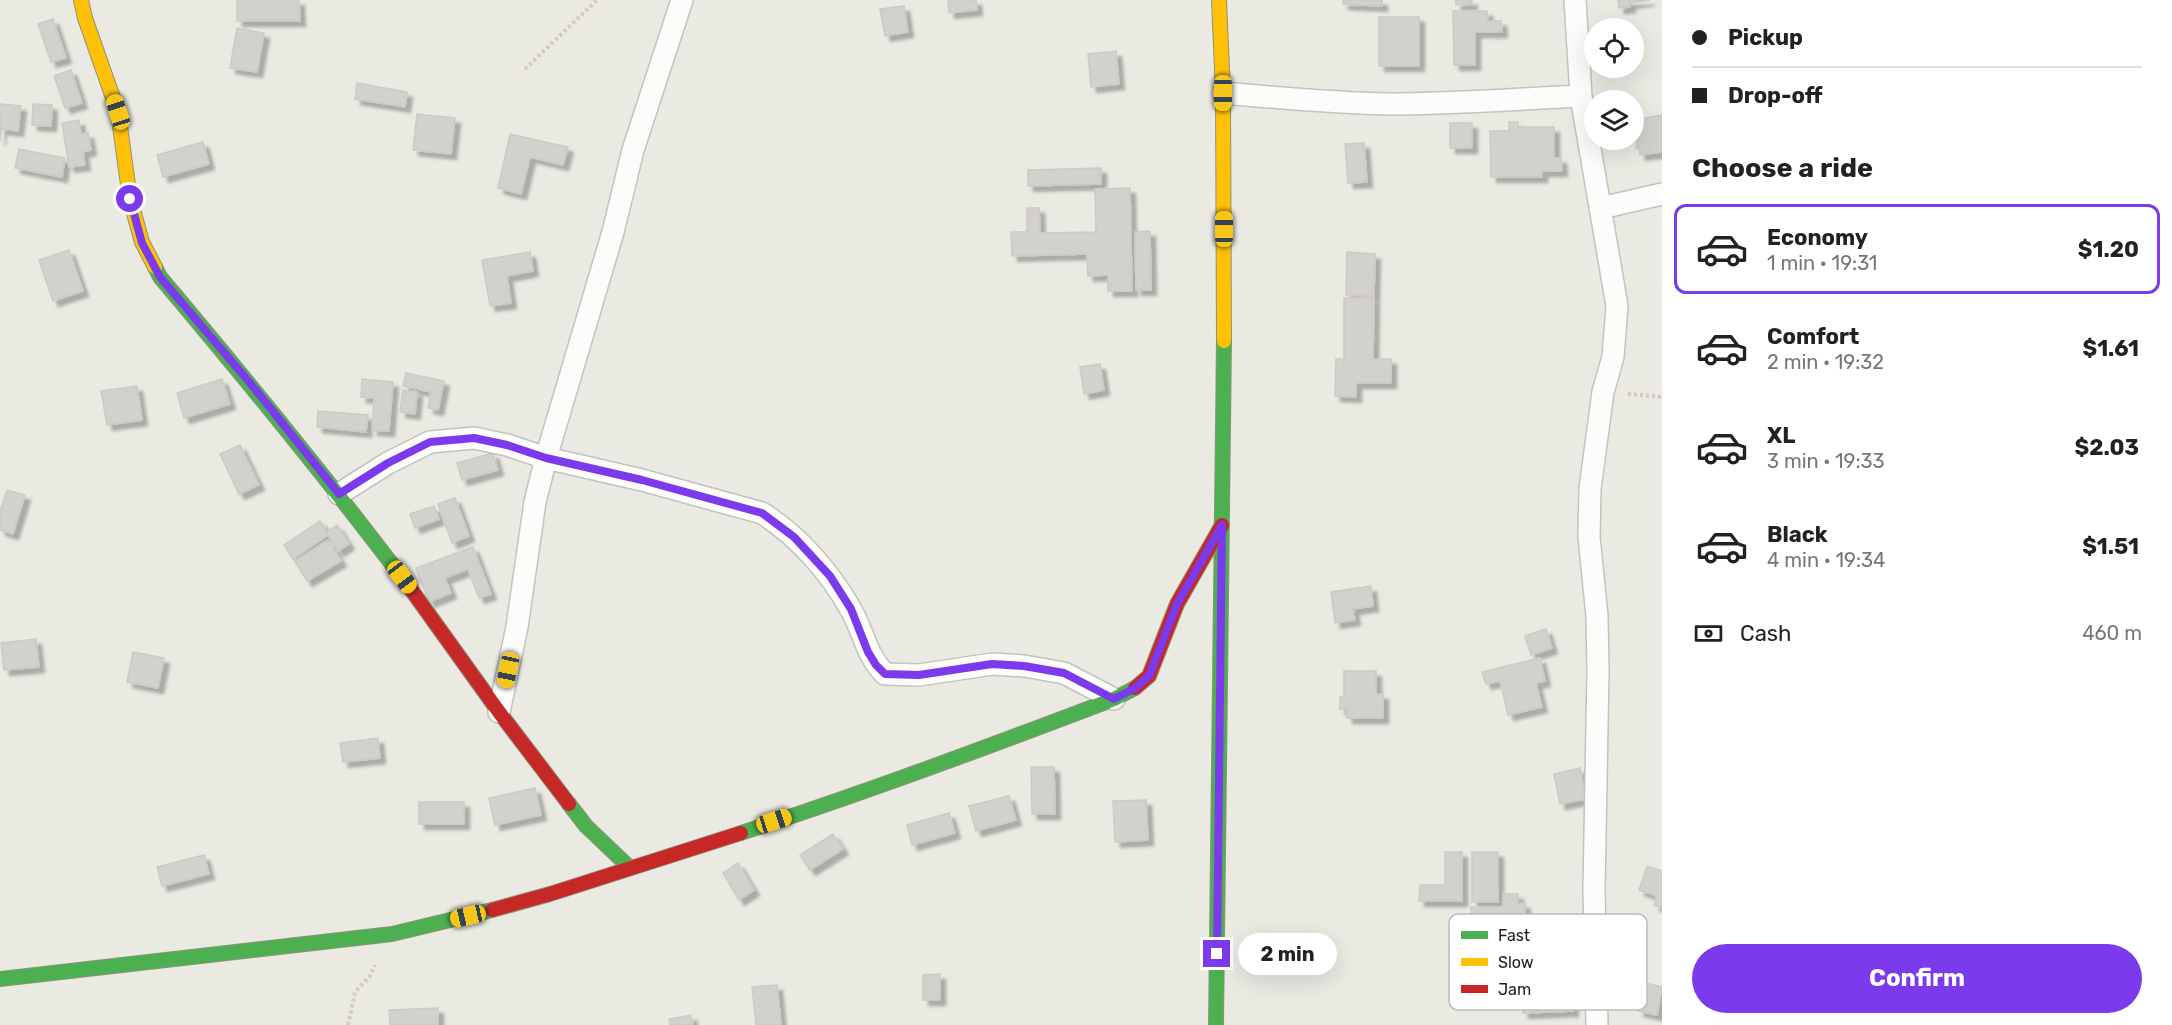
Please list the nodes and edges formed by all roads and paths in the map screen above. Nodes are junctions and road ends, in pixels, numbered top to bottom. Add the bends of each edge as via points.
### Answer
1 (81, 0) edge
2 (597, 0) edge
3 (682, 0) edge
4 (1219, 0) edge
5 (1575, 0) edge
6 (525, 69) dead end
7 (1223, 93) junction
8 (1581, 96) junction
9 (1662, 194) edge
10 (1601, 208) junction
11 (1603, 392) junction
12 (1662, 397) edge
13 (546, 458) junction
14 (339, 494) junction
15 (1222, 525) junction
16 (1114, 699) junction
17 (499, 712) junction
18 (628, 867) junction
19 (1595, 914) edge
20 (392, 934) junction
21 (0, 979) edge
22 (1597, 1010) edge
23 (348, 1025) edge
24 (1216, 1025) edge
25 (1597, 1025) edge

1 - 14 main road via 118,112 130,199 142,243 160,277
2 - 6 path
3 - 13 street via 633,150
4 - 7 main road
5 - 8 street
7 - 8 street via 1387,104
7 - 15 main road
8 - 10 street
9 - 10 street
10 - 11 street via 1617,306 1613,357
11 - 12 path
11 - 19 street via 1590,489 1589,537 1598,671
13 - 14 street via 474,438 430,442
13 - 16 street via 762,513 794,537 830,576 851,609 868,652 885,674 919,675 992,664 1024,666 1064,673
13 - 17 street
14 - 17 main road
15 - 16 main road via 1177,604 1149,676
15 - 24 main road
16 - 18 main road via 836,802
17 - 18 main road via 586,826
18 - 20 main road via 550,894
20 - 21 main road
20 - 23 path via 370,976 355,992
22 - 25 street

